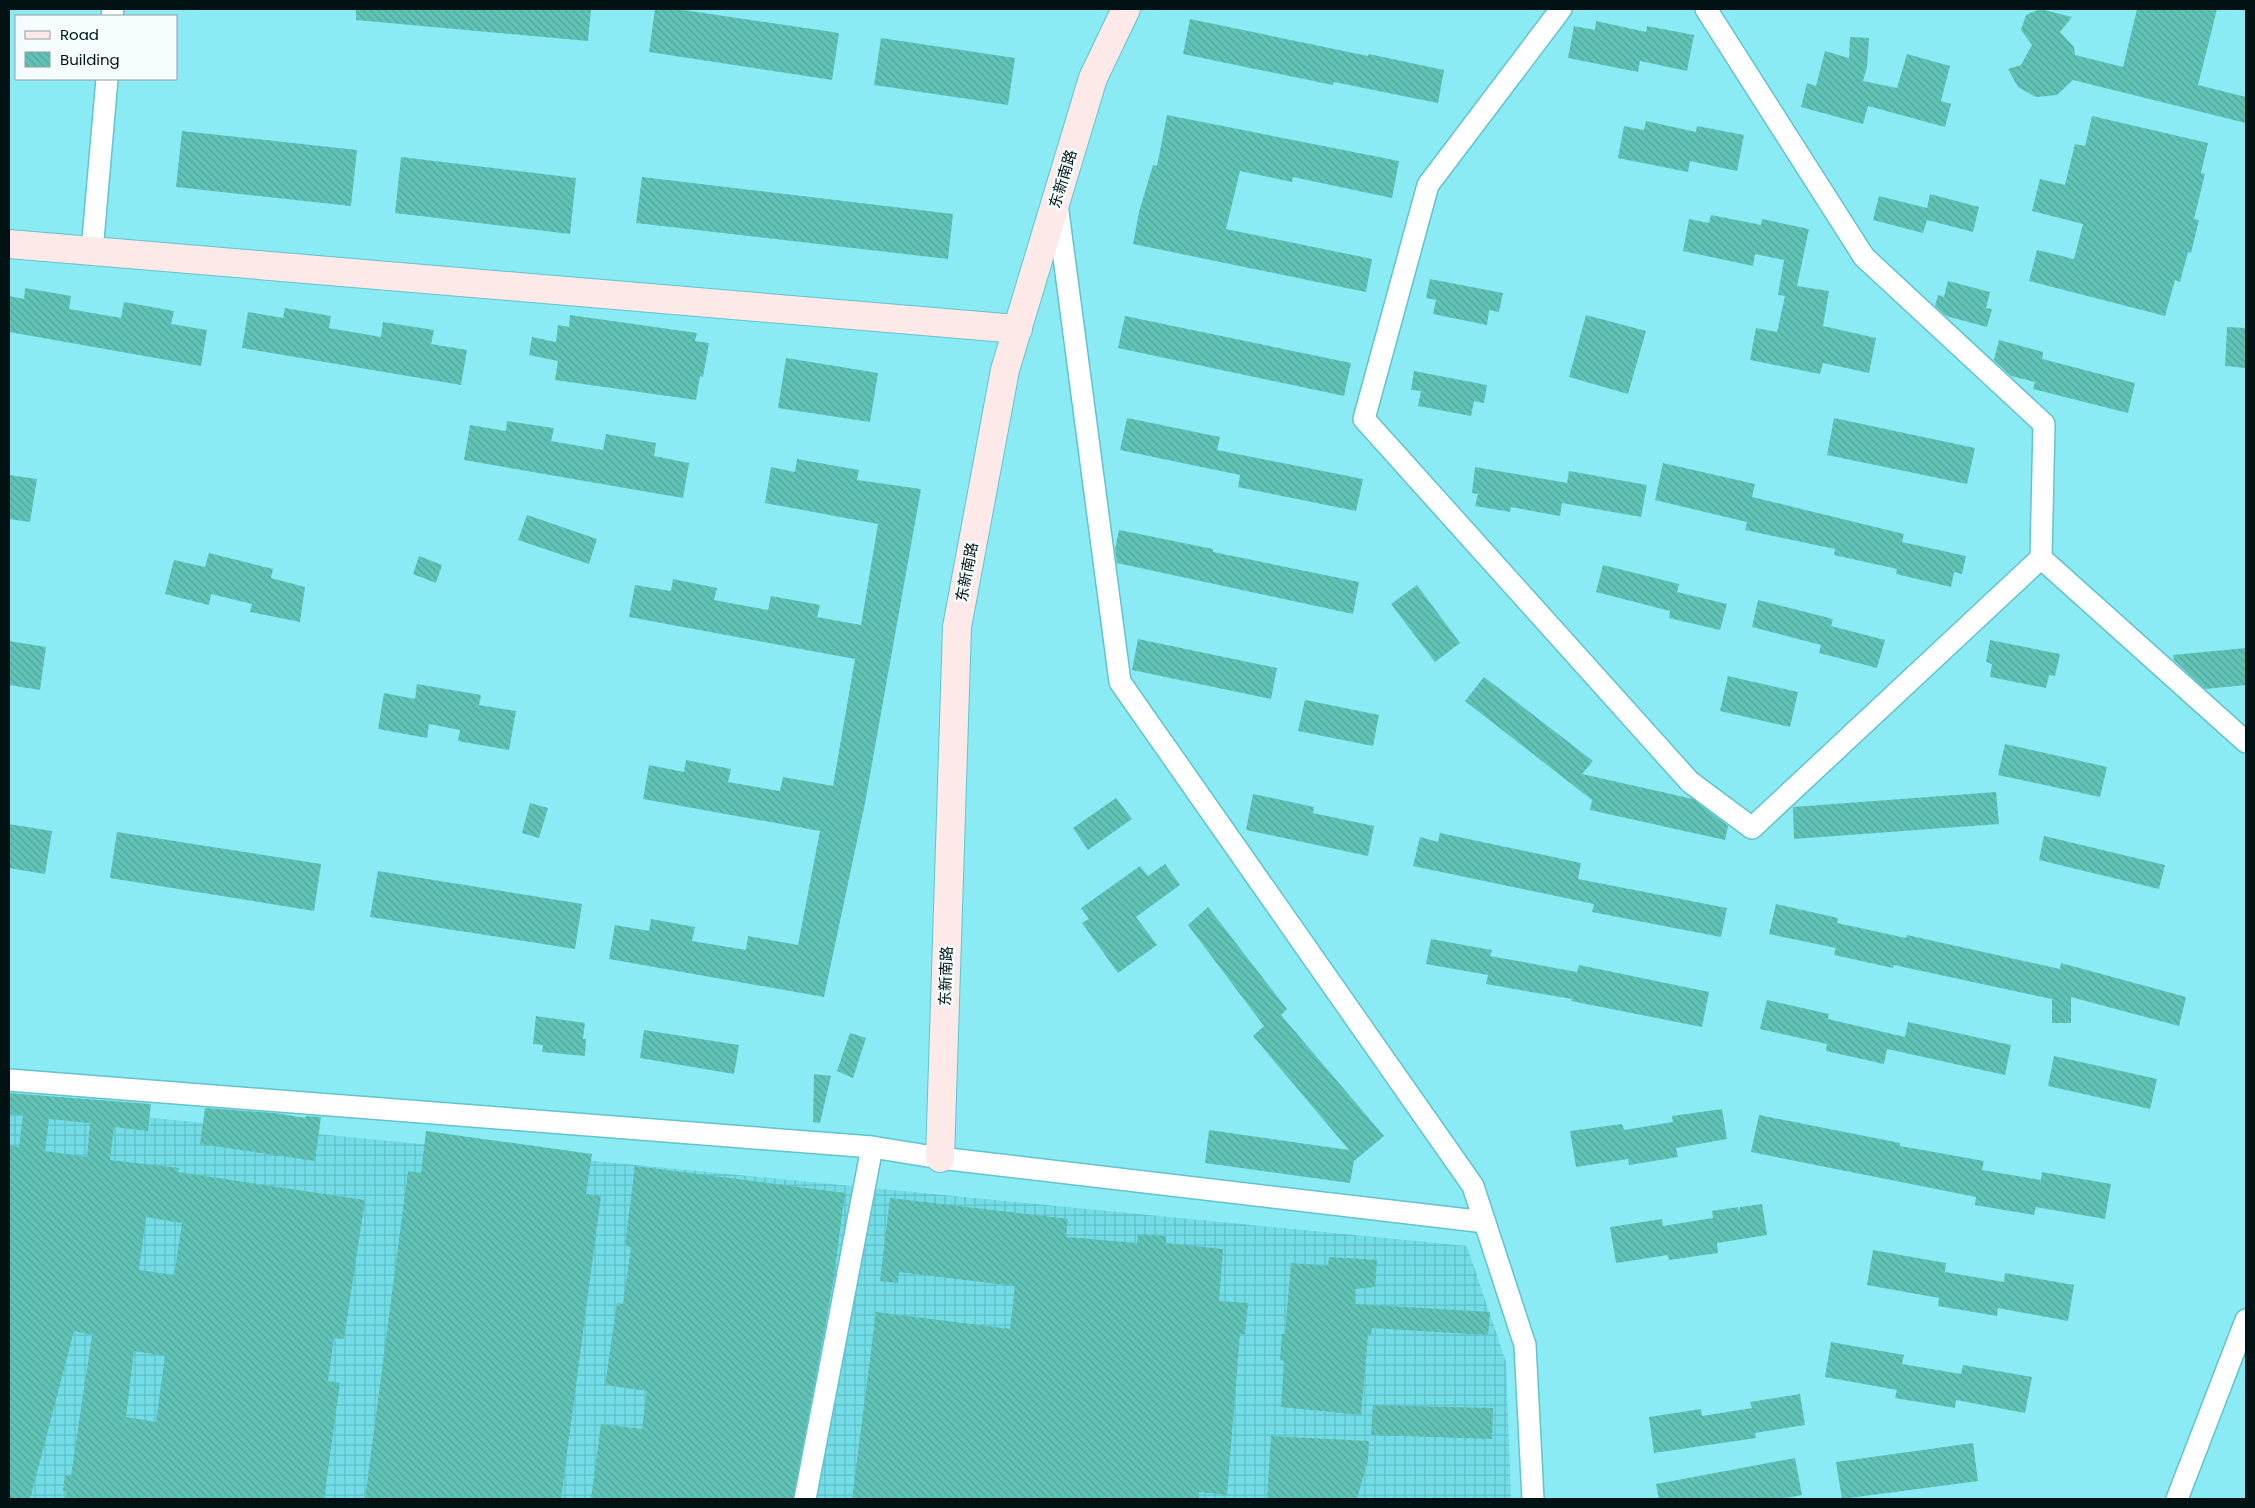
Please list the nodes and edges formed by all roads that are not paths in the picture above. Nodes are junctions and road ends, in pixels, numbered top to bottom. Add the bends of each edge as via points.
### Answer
1 (1126, 9) edge
2 (1562, 9) edge
3 (1706, 9) edge
4 (107, 80) edge
5 (1056, 200) junction
6 (9, 244) edge
7 (92, 251) junction
8 (1018, 329) junction
9 (2041, 558) junction
10 (2246, 742) edge
11 (9, 1080) edge
12 (872, 1147) junction
13 (940, 1158) junction
14 (1485, 1222) junction
15 (2246, 1320) edge
16 (805, 1499) edge
17 (1533, 1499) edge
18 (2177, 1499) edge

1 - 5 main road, 东新南路 via 1094,78
2 - 9 street via 1428,185 1364,419 1690,782 1752,828
3 - 9 street via 1864,257 2044,424
4 - 7 street
5 - 8 main road, 东新南路
5 - 14 street via 1120,682 1473,1186
6 - 7 main road
7 - 8 main road
8 - 13 main road, 东新南路 via 1005,370 956,627
9 - 10 street
11 - 12 street
12 - 13 street
12 - 16 street
13 - 14 street
14 - 17 street via 1525,1346
15 - 18 street

